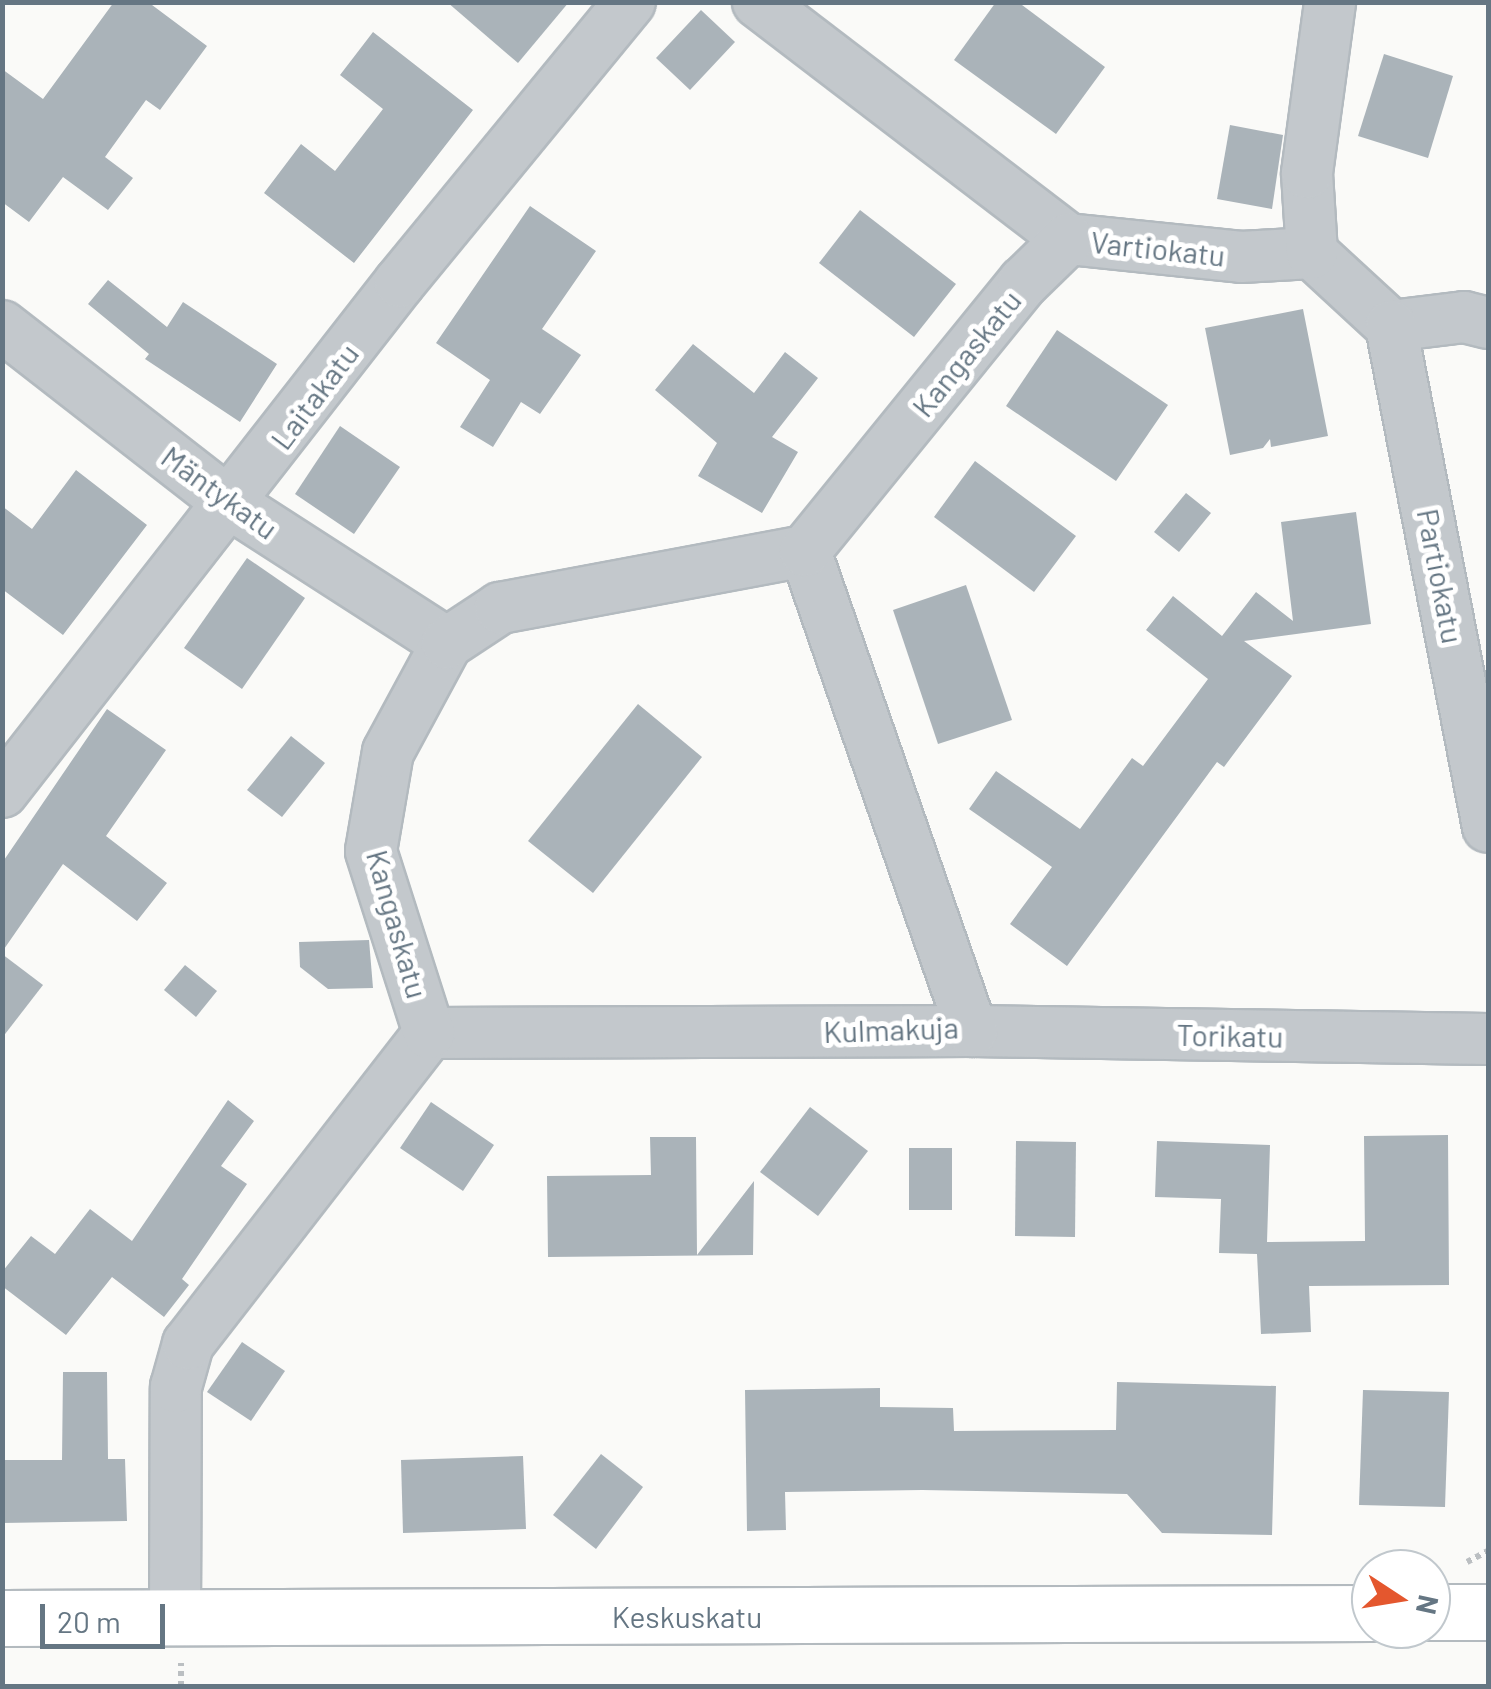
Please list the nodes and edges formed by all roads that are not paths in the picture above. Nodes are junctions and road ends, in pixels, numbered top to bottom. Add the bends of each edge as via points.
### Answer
1 (630, 2) edge
2 (758, 2) edge
3 (1330, 2) edge
4 (1068, 239) junction
5 (1312, 252) junction
6 (1488, 322) edge
7 (2, 326) edge
8 (1390, 326) junction
9 (231, 504) junction
10 (805, 550) junction
11 (447, 643) junction
12 (2, 792) edge
13 (1488, 827) edge
14 (972, 1031) junction
15 (429, 1032) junction
16 (1488, 1039) edge
17 (1451, 1612) edge
18 (1488, 1612) edge
19 (1351, 1613) edge
20 (2, 1618) edge
21 (175, 1618) junction

1 - 9 street, Laitakatu via 400,282
2 - 4 street, Vartiokatu
3 - 5 street via 1307,173
4 - 5 street, Vartiokatu via 1242,257
4 - 10 street, Kangaskatu via 1024,282
5 - 8 street
6 - 8 street
7 - 9 street, Mäntykatu
8 - 13 street, Partiokatu
9 - 11 street, Mäntykatu
9 - 12 street, Laitakatu
10 - 11 street, Kangaskatu via 500,608
10 - 14 street, Kulmakuja
11 - 15 street, Kangaskatu via 388,752 371,851
14 - 15 street, Kulmakuja
14 - 16 street, Torikatu
15 - 21 street, Kangaskatu via 188,1344 176,1386
17 - 18 street
19 - 21 street, Keskuskatu
20 - 21 street, Keskuskatu

